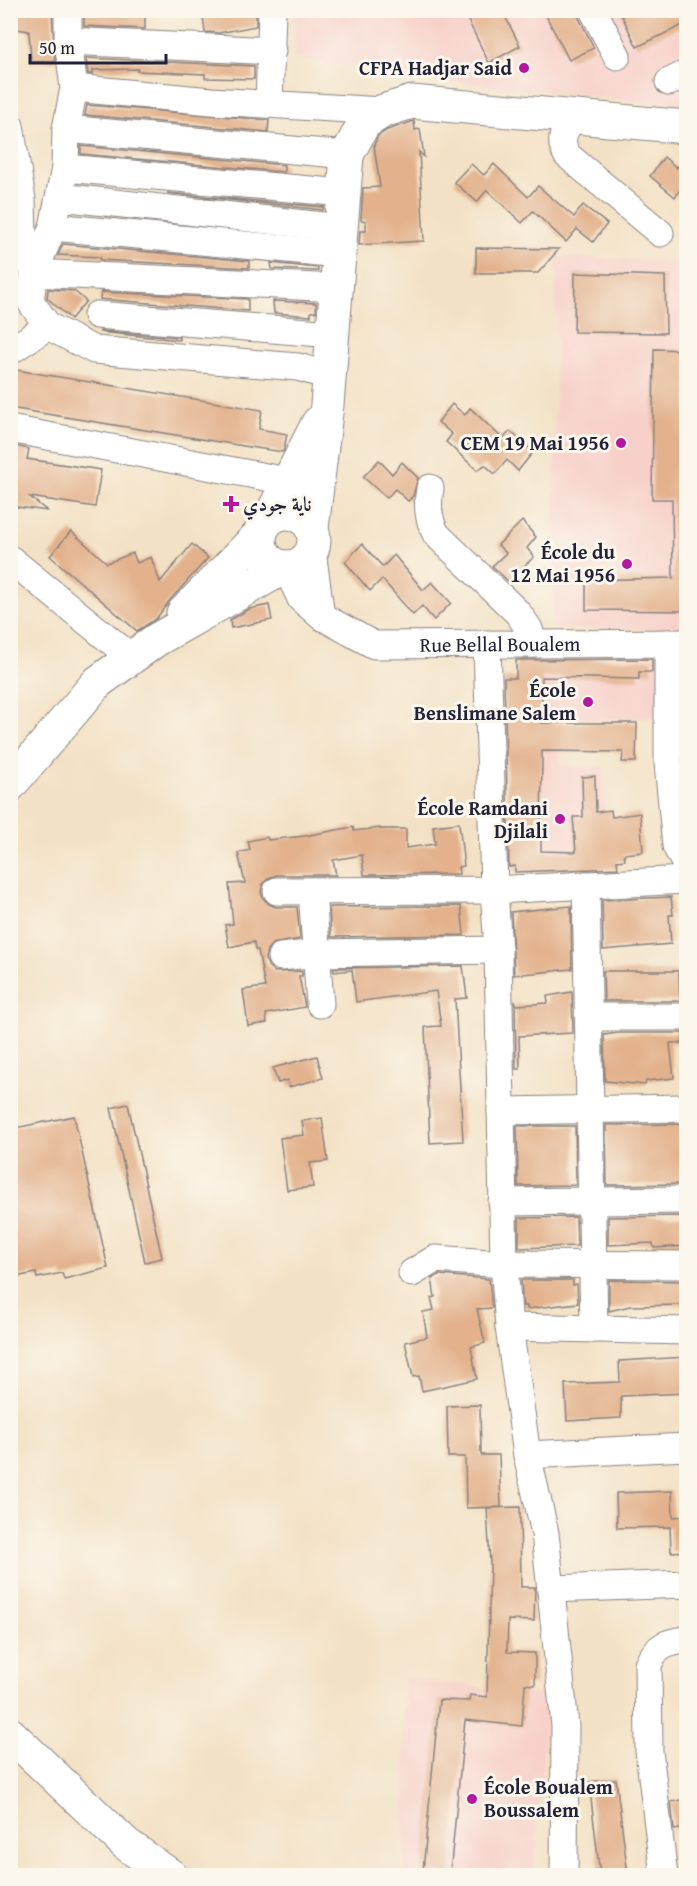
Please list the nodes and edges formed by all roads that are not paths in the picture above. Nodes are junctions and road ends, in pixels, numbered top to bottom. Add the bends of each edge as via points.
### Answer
1 (68, 10) edge
2 (272, 10) edge
3 (593, 10) edge
4 (68, 42) junction
5 (272, 51) junction
6 (617, 56) dead end
7 (74, 88) junction
8 (211, 101) junction
9 (269, 104) junction
10 (383, 111) junction
11 (574, 117) junction
12 (10, 126) edge
13 (687, 127) edge
14 (66, 129) junction
15 (209, 142) junction
16 (347, 155) junction
17 (65, 168) junction
18 (206, 181) junction
19 (344, 194) junction
20 (60, 197) junction
21 (205, 213) junction
22 (54, 227) junction
23 (660, 233) dead end
24 (340, 241) junction
25 (34, 273) junction
26 (101, 277) junction
27 (336, 288) junction
28 (97, 315) junction
29 (48, 326) junction
30 (333, 334) junction
31 (94, 350) junction
32 (10, 351) edge
33 (328, 391) junction
34 (10, 429) edge
35 (287, 482) junction
36 (430, 488) dead end
37 (265, 526) junction
38 (299, 553) junction
39 (10, 559) edge
40 (677, 643) edge
41 (487, 644) junction
42 (533, 644) junction
43 (144, 649) junction
44 (10, 785) edge
45 (679, 796) edge
46 (687, 865) edge
47 (687, 880) edge
48 (586, 885) junction
49 (494, 890) junction
50 (277, 891) dead end
51 (312, 891) junction
52 (498, 950) junction
53 (317, 953) junction
54 (281, 957) dead end
55 (320, 1004) dead end
56 (589, 1017) junction
57 (687, 1017) edge
58 (687, 1108) edge
59 (590, 1110) junction
60 (501, 1111) junction
61 (687, 1200) edge
62 (591, 1201) junction
63 (502, 1202) junction
64 (504, 1264) junction
65 (593, 1264) junction
66 (687, 1265) edge
67 (412, 1273) dead end
68 (509, 1327) junction
69 (594, 1329) junction
70 (687, 1331) edge
71 (687, 1447) edge
72 (527, 1455) junction
73 (687, 1584) edge
74 (551, 1589) junction
75 (687, 1640) edge
76 (10, 1734) edge
77 (171, 1875) edge
78 (564, 1875) edge
79 (664, 1875) edge

1 - 4 street
2 - 5 street
3 - 6 street
4 - 5 street
4 - 7 street
5 - 9 street
7 - 8 street
7 - 14 street
8 - 9 street
8 - 15 street
9 - 10 street
10 - 11 main road via 412,102
10 - 16 main road via 364,123
11 - 13 main road
11 - 23 street via 564,130 563,148 567,155
12 - 25 street via 22,201 23,237
14 - 15 street
14 - 17 street
15 - 16 street
15 - 18 street
16 - 19 main road
17 - 18 street
17 - 20 street
18 - 19 street
18 - 21 street
19 - 24 main road
20 - 21 street
20 - 22 street
21 - 24 street
22 - 24 street
22 - 25 street
24 - 27 main road
25 - 26 street
25 - 29 street via 30,301
26 - 27 street
26 - 28 street
27 - 30 main road
28 - 30 street
28 - 31 street
29 - 31 street
29 - 32 street
30 - 33 main road
31 - 33 street via 298,367
33 - 35 main road
33 - 38 main road
34 - 35 street
35 - 37 main road
36 - 42 street via 428,513 436,534 518,613
37 - 38 main road via 260,543 268,560 276,565
37 - 38 main road via 277,514 301,516
37 - 43 main road
38 - 41 street, Rue Bellal Boualem via 301,600 321,616 374,645
38 - 43 main road
39 - 43 street
40 - 42 street, Rue Bellal Boualem
40 - 45 street via 668,763
41 - 42 street, Rue Bellal Boualem
41 - 49 street
43 - 44 main road via 98,682
45 - 46 street via 676,846
47 - 48 street
48 - 49 street
48 - 56 street
49 - 51 street
49 - 52 street
50 - 51 street
51 - 53 street
52 - 53 street
52 - 60 street
53 - 54 street
53 - 55 street
56 - 57 street
56 - 59 street
58 - 59 street
59 - 60 street
59 - 62 street
60 - 63 street
61 - 62 street
62 - 63 street
62 - 65 street
63 - 64 street
64 - 65 street
64 - 67 street via 435,1259
64 - 68 street
65 - 66 street
65 - 69 street
68 - 69 street
68 - 72 street
69 - 70 street
71 - 72 street
72 - 74 street via 545,1533
73 - 74 street
74 - 78 street via 565,1726
75 - 79 street via 670,1642 653,1654 648,1665 649,1751
76 - 77 main road via 126,1844

